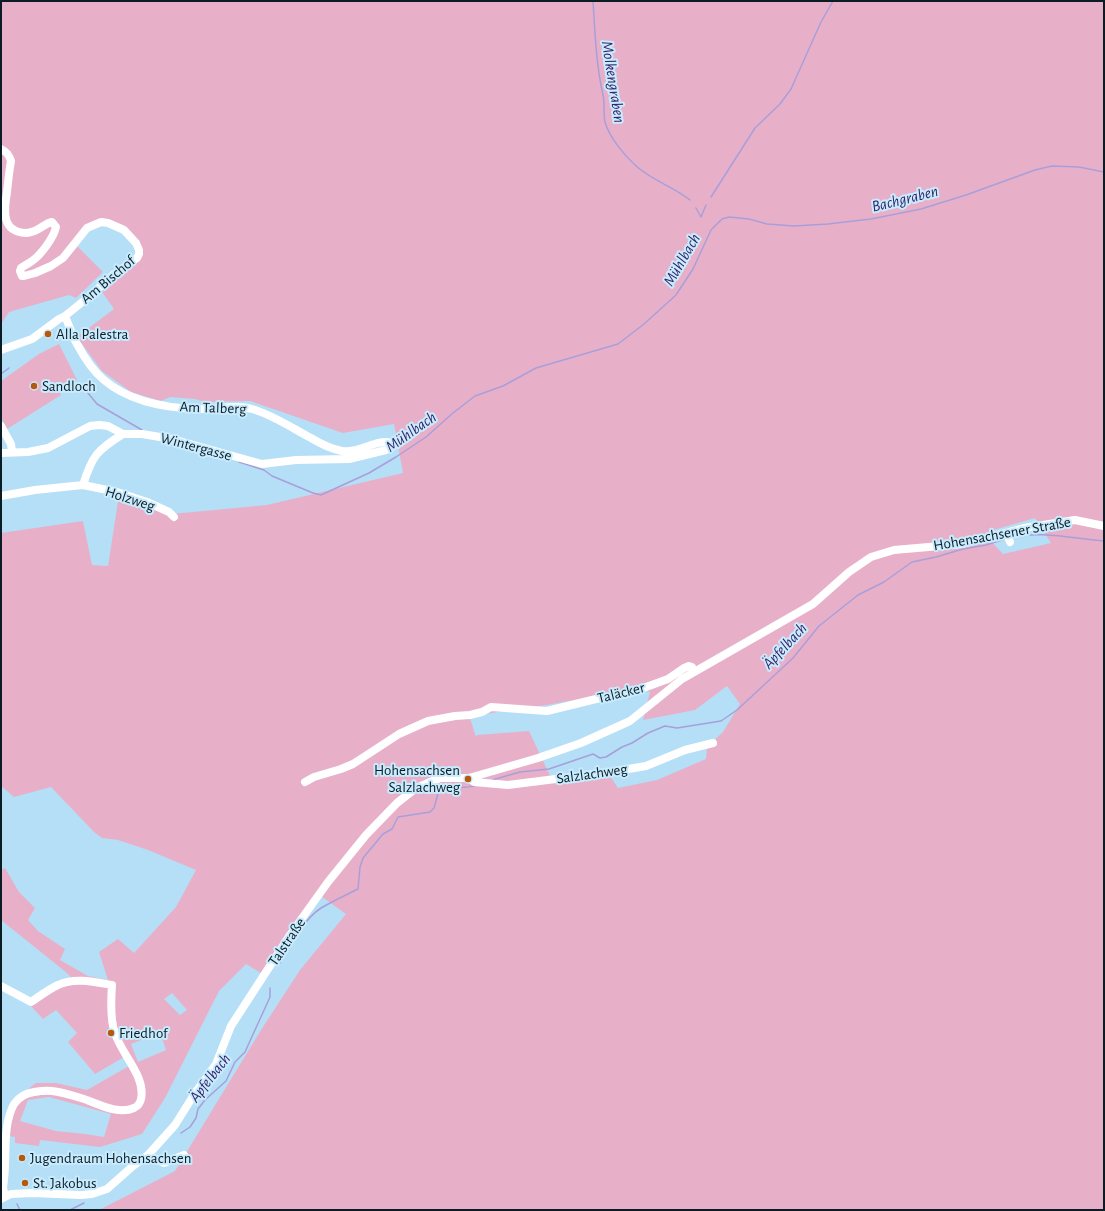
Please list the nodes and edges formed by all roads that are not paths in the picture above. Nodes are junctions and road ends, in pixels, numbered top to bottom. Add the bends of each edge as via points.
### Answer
1 (1, 149) edge
2 (65, 316) junction
3 (1, 350) edge
4 (1, 426) edge
5 (123, 434) junction
6 (392, 443) joint
7 (12, 452) junction
8 (1, 453) edge
9 (83, 486) junction
10 (1, 496) edge
11 (174, 517) dead end
12 (1104, 526) edge
13 (1006, 533) junction
14 (1010, 542) dead end
15 (694, 672) junction
16 (713, 743) dead end
17 (468, 778) junction
18 (305, 782) dead end
19 (1, 986) edge
20 (184, 1155) dead end
21 (148, 1156) junction
22 (3, 1197) edge

1 - 2 street, Am Bischof via 11,161 4,210 7,223 11,228 26,232 34,232 49,222 56,227 49,243 38,257 21,268 22,276 51,266 63,258 87,228 101,222 124,230 139,250 137,258
2 - 3 street via 32,340
2 - 6 street, Am Talberg via 76,343 96,372 130,397 155,405 198,409 250,408 324,445 344,452 381,442
4 - 7 street via 11,444
5 - 6 street, Wintergasse via 172,439 262,464 296,460 349,459 386,450 391,448
5 - 7 street, Wintergasse via 99,424 90,426 48,448
5 - 9 street via 99,451 88,469
7 - 8 street, Wintergasse
9 - 10 street, Holzweg
9 - 11 street, Holzweg via 117,492 147,502
12 - 13 street, Hohensachsener Straße via 1075,520
13 - 14 street
13 - 15 street, Hohensachsener Straße via 963,544 894,550 871,557 849,572 813,604
15 - 17 street, Taläcker via 630,721 581,743
15 - 18 street, Taläcker via 692,667 688,666 668,679 627,694 547,710 491,707 470,715 428,721 399,734 353,764
16 - 17 street, Salzlachweg via 685,750 646,766 611,772 508,785 474,782
17 - 21 street, Talstraße via 440,778 416,788 366,835 328,882 290,936 231,1026 216,1064 175,1125
19 - 22 street via 31,1002 58,985 70,981 112,985 114,1030 139,1079 142,1095 139,1104 128,1110 111,1108 52,1091 22,1096 10,1113 6,1135
20 - 21 street via 164,1163
21 - 22 street, Talstraße via 132,1166 108,1189 92,1194 32,1193

